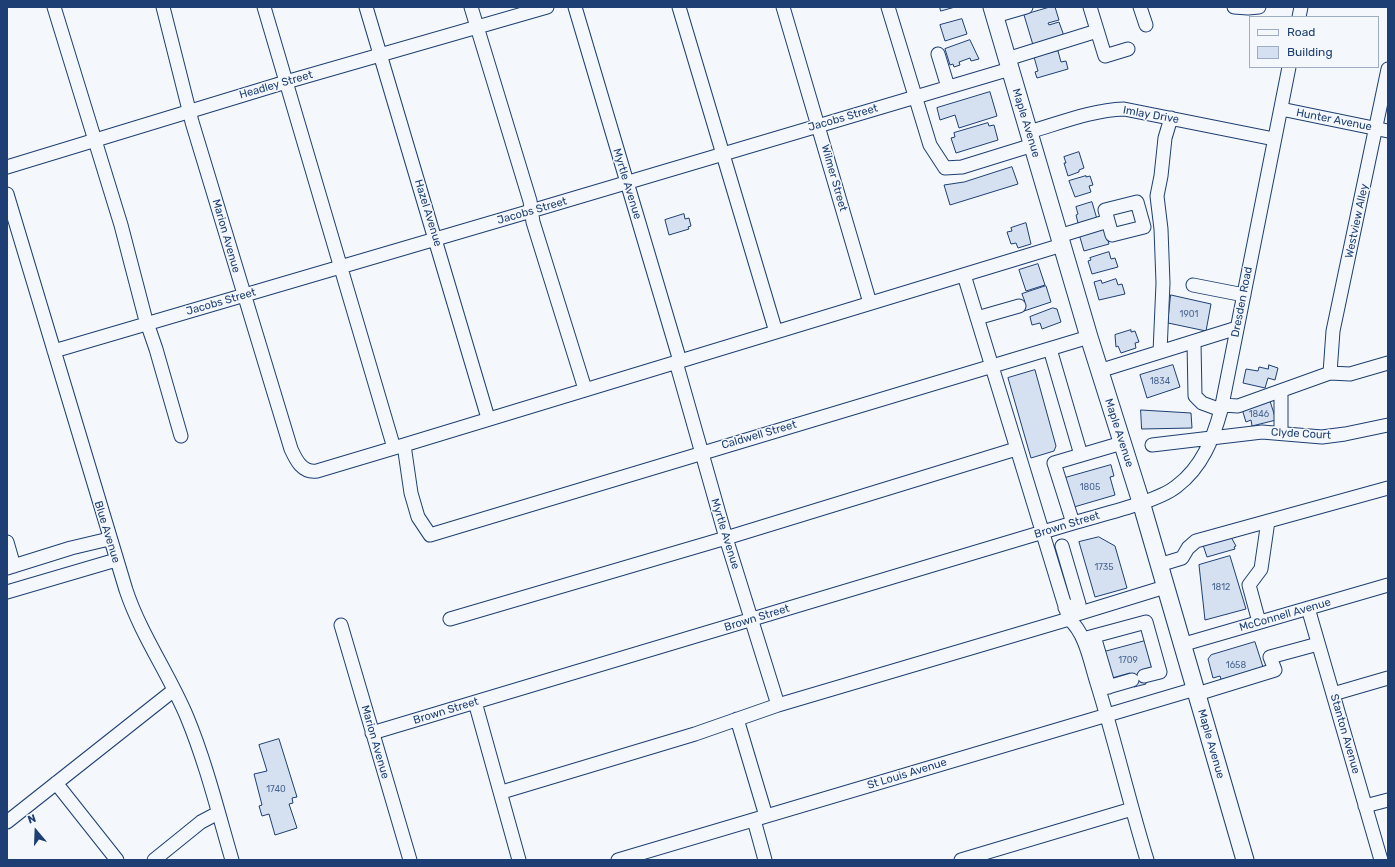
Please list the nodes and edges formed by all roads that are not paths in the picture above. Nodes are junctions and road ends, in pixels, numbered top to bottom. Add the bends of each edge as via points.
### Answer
1 (54, 7) edge
2 (163, 7) edge
3 (264, 7) edge
4 (366, 7) edge
5 (471, 7) edge
6 (547, 7) edge
7 (575, 7) edge
8 (679, 7) edge
9 (783, 7) edge
10 (888, 7) edge
11 (1026, 7) edge
12 (1090, 7) edge
13 (1140, 7) edge
14 (1234, 7) edge
15 (1259, 7) edge
16 (993, 12) edge
17 (1146, 25) dead end
18 (477, 27) junction
19 (1098, 31) junction
20 (1128, 49) dead end
21 (938, 54) dead end
22 (380, 55) junction
23 (1009, 64) junction
24 (1289, 68) edge
25 (1388, 69) edge
26 (286, 82) junction
27 (948, 87) junction
28 (914, 97) junction
29 (1281, 109) junction
30 (190, 110) junction
31 (1171, 118) junction
32 (819, 125) junction
33 (1382, 130) edge
34 (1031, 139) junction
35 (1274, 139) junction
36 (95, 140) junction
37 (724, 154) junction
38 (7, 167) edge
39 (627, 183) junction
40 (7, 194) edge
41 (531, 211) junction
42 (1108, 221) dead end
43 (436, 239) junction
44 (1060, 240) junction
45 (340, 266) junction
46 (964, 275) junction
47 (1193, 284) dead end
48 (243, 295) junction
49 (1244, 295) junction
50 (870, 303) junction
51 (1019, 306) dead end
52 (977, 318) junction
53 (148, 323) junction
54 (1237, 328) junction
55 (776, 332) junction
56 (1089, 337) junction
57 (1194, 342) junction
58 (1050, 349) junction
59 (54, 351) junction
60 (1160, 352) junction
61 (678, 362) junction
62 (1388, 363) edge
63 (991, 366) junction
64 (1099, 371) junction
65 (1330, 373) junction
66 (585, 389) junction
67 (1281, 392) junction
68 (1221, 407) junction
69 (488, 418) junction
70 (1388, 425) edge
71 (1281, 432) junction
72 (181, 436) dead end
73 (1213, 438) junction
74 (1122, 443) junction
75 (1152, 445) dead end
76 (399, 447) junction
77 (1016, 449) junction
78 (701, 452) junction
79 (1081, 455) junction
80 (1388, 488) edge
81 (1141, 502) junction
82 (1268, 521) junction
83 (1073, 523) junction
84 (1042, 533) junction
85 (726, 538) junction
86 (110, 539) junction
87 (7, 542) edge
88 (1062, 546) dead end
89 (116, 560) junction
90 (1159, 565) junction
91 (11, 567) edge
92 (1388, 585) edge
93 (1165, 587) junction
94 (7, 592) edge
95 (1308, 608) junction
96 (1067, 613) junction
97 (450, 619) dead end
98 (751, 619) junction
99 (1259, 622) junction
100 (341, 625) dead end
101 (1089, 638) junction
102 (1182, 644) junction
103 (1318, 644) junction
104 (1388, 678) edge
105 (1104, 688) junction
106 (174, 690) junction
107 (1196, 692) junction
108 (1333, 694) junction
109 (475, 702) junction
110 (778, 705) junction
111 (1106, 715) junction
112 (737, 719) junction
113 (372, 733) junction
114 (56, 783) junction
115 (502, 792) junction
116 (1388, 800) edge
117 (1365, 806) junction
118 (1132, 809) junction
119 (218, 813) junction
120 (760, 818) junction
121 (7, 822) edge
122 (117, 860) edge
123 (154, 860) edge
124 (232, 860) edge
125 (410, 860) edge
126 (519, 860) edge
127 (618, 860) edge
128 (765, 860) edge
129 (961, 860) edge
130 (1146, 860) edge
131 (1245, 860) edge
132 (1381, 860) edge

1 - 36 street
2 - 30 street, Marion Avenue
3 - 26 street
4 - 22 street, Hazel Avenue
5 - 18 street
6 - 18 street, Headley Street
7 - 39 street, Myrtle Avenue
8 - 37 street
9 - 32 street, Wilmer Street
10 - 28 street
11 - 16 street
12 - 19 street
13 - 17 street
14 - 15 street
16 - 23 main road, Maple Avenue
18 - 22 street, Headley Street
18 - 41 street
19 - 20 street via 1105,56
19 - 23 street, Jacobs Street
21 - 27 street
22 - 26 street, Headley Street
22 - 43 street, Hazel Avenue
23 - 27 street, Jacobs Street
23 - 34 main road, Maple Avenue
24 - 29 street, Dresden Road
25 - 33 street, Westview Alley
26 - 30 street, Headley Street
26 - 45 street
27 - 28 street, Jacobs Street
28 - 32 street, Jacobs Street
28 - 34 street, Imlay Drive via 930,145 945,168 962,167
29 - 33 street, Hunter Avenue
29 - 35 street, Dresden Road
30 - 36 street, Headley Street
30 - 48 street, Marion Avenue
31 - 34 street, Imlay Drive via 1124,109 1109,110
31 - 35 street, Imlay Drive
31 - 60 street via 1165,138 1156,196 1161,229 1163,283
32 - 37 street, Jacobs Street
32 - 50 street, Wilmer Street
33 - 65 street, Westview Alley via 1333,332
34 - 44 main road, Maple Avenue
35 - 49 street, Dresden Road
36 - 38 street, Headley Street
36 - 53 street
37 - 39 street, Jacobs Street
37 - 55 street
39 - 41 street, Jacobs Street
39 - 61 street, Myrtle Avenue
40 - 59 street, Blue Avenue
41 - 43 street, Jacobs Street
41 - 66 street
42 - 44 street
43 - 45 street, Jacobs Street
43 - 69 street, Hazel Avenue
44 - 46 street
44 - 56 main road, Maple Avenue
45 - 48 street, Jacobs Street
45 - 76 street
46 - 50 street
46 - 52 street
47 - 49 street
48 - 53 street, Jacobs Street
48 - 76 street, Marion Avenue via 297,462 307,470 317,471
49 - 54 street, Dresden Road
50 - 55 street
51 - 52 street
52 - 63 street
53 - 59 street, Jacobs Street
53 - 72 street
54 - 57 street
54 - 68 street, Dresden Road
55 - 61 street
56 - 58 street, Caldwell Street
56 - 64 main road, Maple Avenue
57 - 60 street
57 - 68 street via 1195,396 1202,403
58 - 63 street, Caldwell Street
58 - 79 street
59 - 86 street, Blue Avenue
60 - 64 street
61 - 66 street
61 - 78 street, Myrtle Avenue
62 - 65 street via 1350,374
63 - 77 street
63 - 78 street, Caldwell Street
64 - 74 main road, Maple Avenue
65 - 67 street
66 - 69 street
67 - 68 street via 1238,406
67 - 71 street
68 - 73 street, Dresden Road
69 - 76 street
70 - 71 street, Clyde Court via 1322,437
71 - 73 street, Clyde Court
73 - 75 street, Clyde Court
73 - 81 street, Dresden Road via 1197,464 1177,487
74 - 79 street
74 - 81 main road, Maple Avenue
76 - 78 street, Caldwell Street via 418,517 430,535
77 - 84 street
77 - 85 street
78 - 85 street, Myrtle Avenue
79 - 83 street via 1054,463
80 - 82 street
81 - 83 street, Brown Street
81 - 90 main road, Maple Avenue
82 - 90 street via 1196,541 1182,558
82 - 99 street via 1261,569 1249,585
83 - 84 street, Brown Street
84 - 96 street
84 - 98 street, Brown Street
85 - 97 street
85 - 98 street, Myrtle Avenue
86 - 89 street, Blue Avenue
86 - 91 street
87 - 91 street
88 - 96 street via 1079,604
89 - 94 street
89 - 106 street, Blue Avenue via 133,610
90 - 93 main road, Maple Avenue
92 - 95 street, McConnell Avenue
93 - 96 street via 1074,615
93 - 102 main road, Maple Avenue
95 - 99 street, McConnell Avenue
95 - 103 street, Stanton Avenue
96 - 101 street
96 - 110 street
98 - 109 street, Brown Street
98 - 110 street, Myrtle Avenue
99 - 102 street, McConnell Avenue
100 - 113 street, Marion Avenue
101 - 105 street
101 - 105 street via 1146,622 1160,672
102 - 107 main road, Maple Avenue
103 - 107 street, St Louis Avenue via 1270,657 1275,670
103 - 108 street, Stanton Avenue
104 - 108 street
105 - 111 street
106 - 114 street
106 - 119 street, Blue Avenue via 201,755
107 - 111 street, St Louis Avenue
107 - 131 main road, Maple Avenue
108 - 117 street, Stanton Avenue
109 - 113 street, Brown Street
109 - 115 street
110 - 112 street
111 - 118 street
111 - 120 street, St Louis Avenue
112 - 115 street
112 - 120 street
113 - 125 street, Marion Avenue
114 - 121 street
114 - 122 street
115 - 126 street
116 - 117 street
117 - 132 street, Stanton Avenue
118 - 129 street
118 - 130 street
119 - 123 street via 201,822
119 - 124 street, Blue Avenue
120 - 127 street, St Louis Avenue
120 - 128 street

